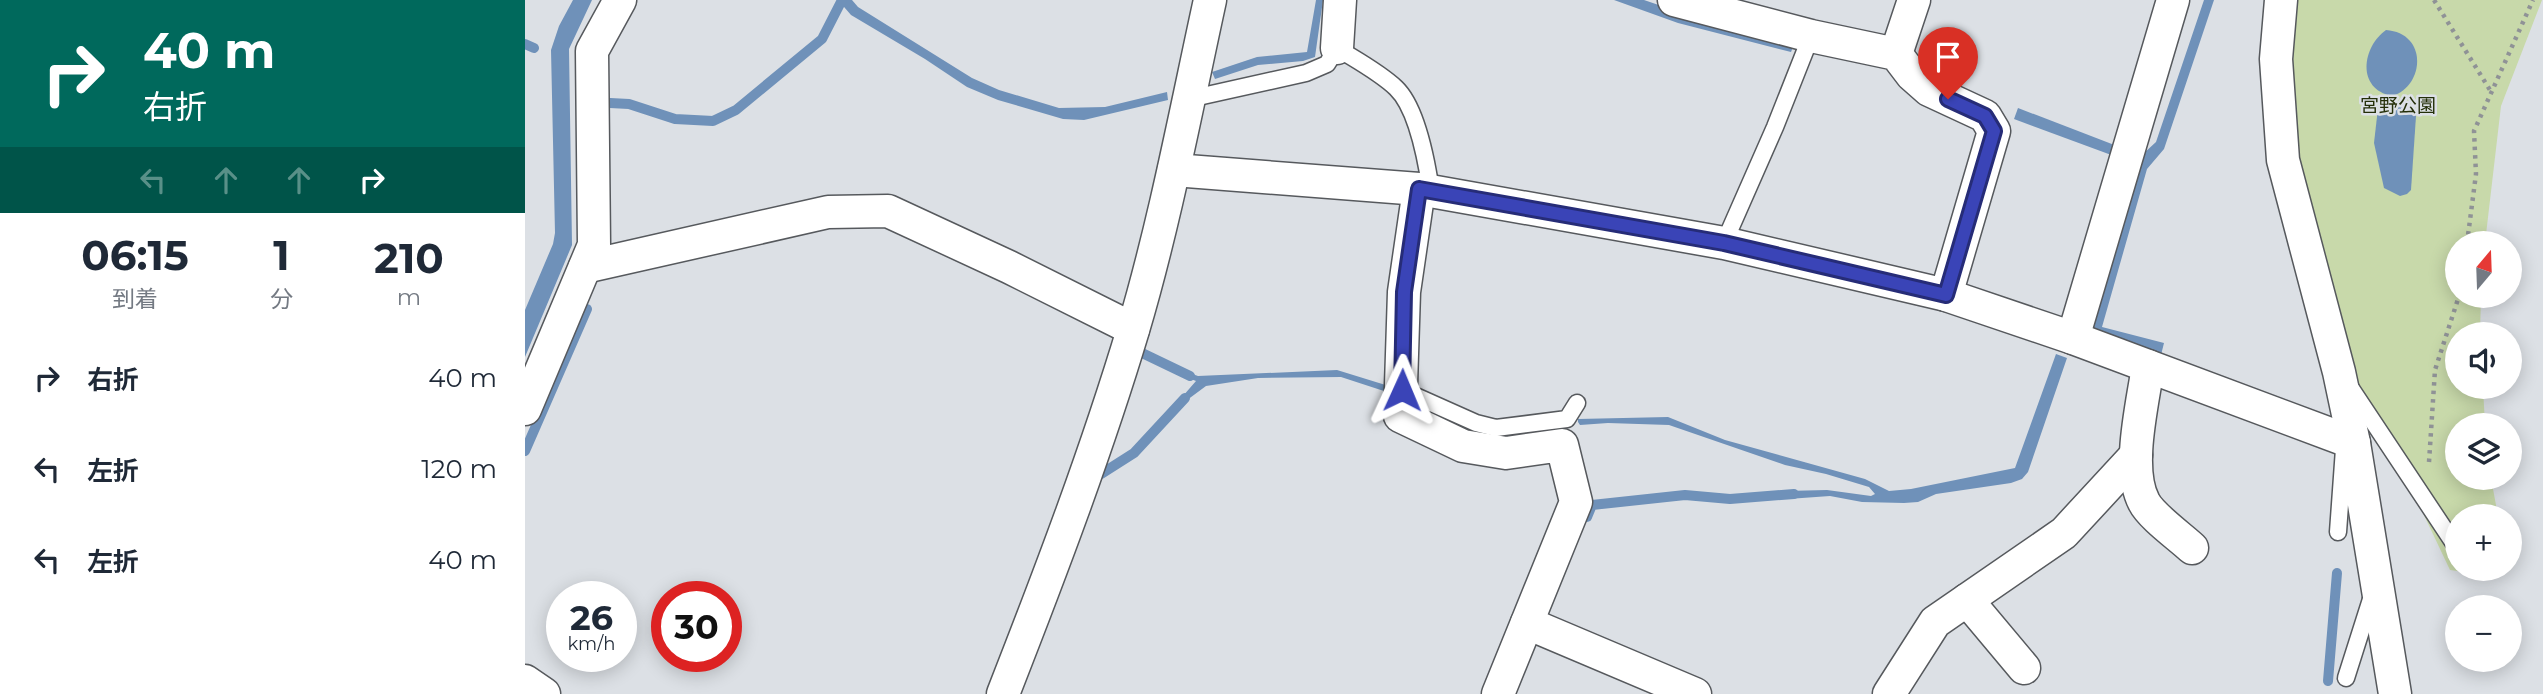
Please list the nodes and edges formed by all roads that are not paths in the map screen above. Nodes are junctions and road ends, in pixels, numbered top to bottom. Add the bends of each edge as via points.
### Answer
1 (619, 0) edge
2 (1210, 0) edge
3 (1340, 0) edge
4 (1914, 0) edge
5 (2173, 0) edge
6 (2281, 0) edge
7 (1683, 1) edge
8 (1811, 36) junction
9 (1337, 48) junction
10 (1896, 54) junction
11 (1189, 99) junction
12 (1174, 170) junction
13 (1425, 190) junction
14 (1724, 243) junction
15 (585, 267) junction
16 (1946, 295) junction
17 (1133, 329) junction
18 (2073, 338) junction
19 (2148, 366) junction
20 (2339, 372) junction
21 (1402, 390) junction
22 (1577, 402) dead end
23 (525, 409) edge
24 (2349, 441) junction
25 (2136, 455) junction
26 (2445, 531) edge
27 (2338, 532) dead end
28 (2192, 548) dead end
29 (2378, 582) junction
30 (1967, 600) junction
31 (1527, 623) junction
32 (2024, 668) dead end
33 (2346, 678) dead end
34 (525, 681) edge
35 (544, 694) edge
36 (1003, 694) edge
37 (1498, 694) edge
38 (1695, 694) edge
39 (1889, 694) edge
40 (2395, 694) edge

1 - 15 street via 592,51 594,246
2 - 11 street
3 - 9 street
4 - 10 street
5 - 18 street
6 - 20 street via 2276,60 2283,160
7 - 8 street
8 - 10 street
8 - 14 lane
9 - 11 lane via 1327,64 1306,74
9 - 13 lane via 1398,90 1417,127
10 - 16 street via 1929,90 1985,116 1994,131
11 - 12 street
12 - 13 street
12 - 17 street
13 - 14 street
13 - 21 street via 1404,292
14 - 16 street
15 - 17 street via 828,212 888,211
15 - 23 street
16 - 18 street
17 - 36 street via 1050,576
18 - 19 street
19 - 24 street
19 - 25 street
20 - 24 street
20 - 26 lane
21 - 22 lane via 1496,428 1567,419
21 - 31 street via 1400,416 1463,446 1506,453 1562,445 1576,502
24 - 27 lane
24 - 29 street
25 - 28 street via 2144,503
25 - 30 street via 2064,533
29 - 33 lane
29 - 40 street
30 - 32 street
30 - 39 street via 1935,622
31 - 37 street
31 - 38 street
34 - 35 street

